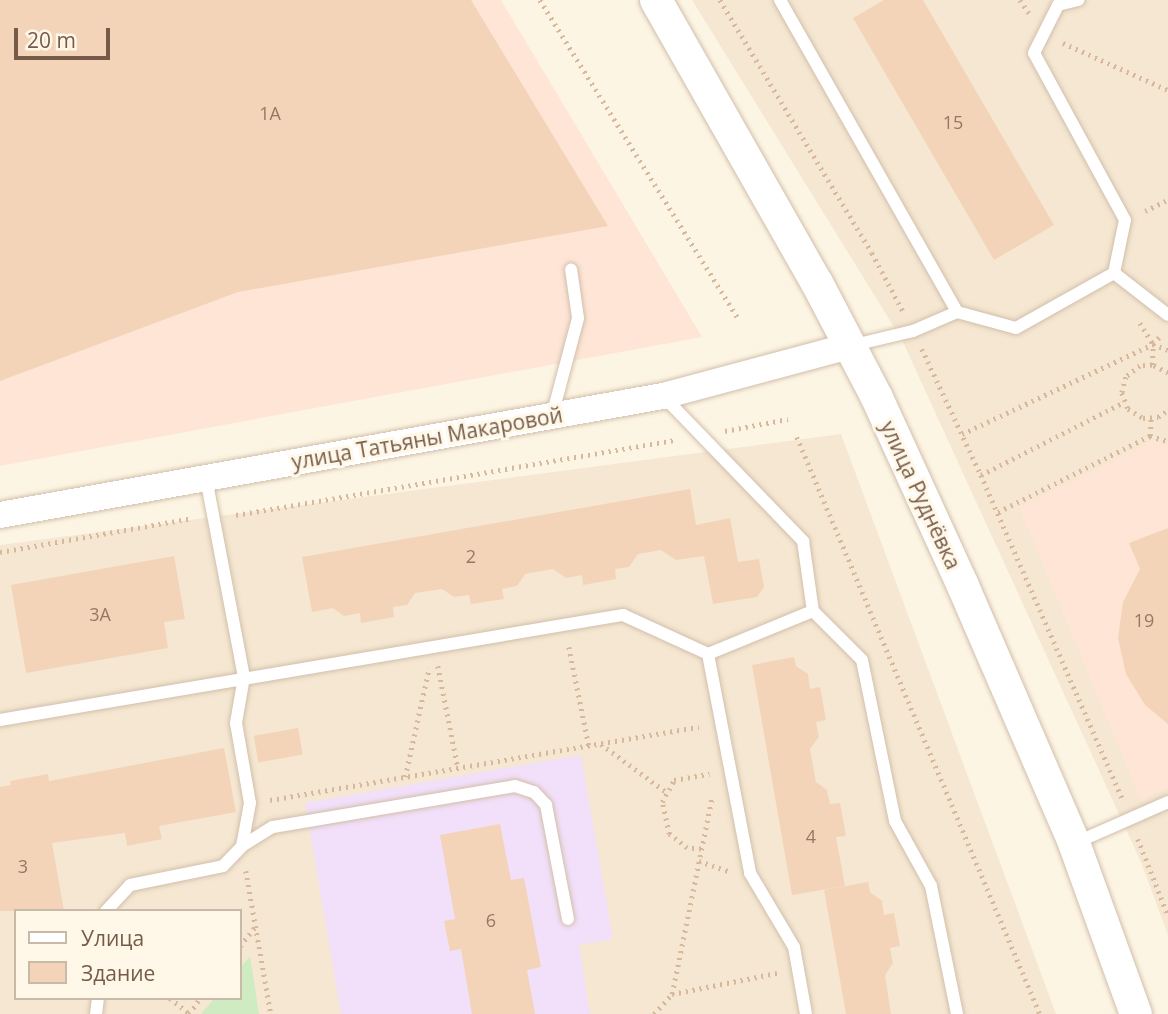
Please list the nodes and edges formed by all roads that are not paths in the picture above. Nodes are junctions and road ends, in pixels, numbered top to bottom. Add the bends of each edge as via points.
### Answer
1 (780, 0) edge
2 (1078, 0) edge
3 (658, 1) edge
4 (571, 269) dead end
5 (1114, 273) junction
6 (957, 313) junction
7 (1168, 315) edge
8 (850, 346) junction
9 (663, 396) junction
10 (552, 416) junction
11 (206, 478) junction
12 (0, 515) edge
13 (813, 611) junction
14 (708, 654) junction
15 (244, 677) junction
16 (0, 720) edge
17 (1168, 802) edge
18 (1074, 843) junction
19 (242, 846) junction
20 (108, 909) edge
21 (568, 919) dead end
22 (806, 1014) edge
23 (957, 1014) edge
24 (1136, 1014) edge

1 - 6 lane
2 - 5 lane via 1058,5 1034,53 1125,220
3 - 8 street, улица Руднёвка
4 - 10 lane via 578,318
5 - 6 lane via 1016,328
5 - 7 lane
6 - 8 lane via 913,331
8 - 9 street, улица Татьяны Макаровой
8 - 18 street, улица Руднёвка via 959,578
9 - 10 street, улица Татьяны Макаровой
9 - 13 lane via 803,541
10 - 11 street, улица Татьяны Макаровой
11 - 12 street, улица Татьяны Макаровой
11 - 15 lane
13 - 14 lane
13 - 23 lane via 862,660 895,821 932,886
14 - 15 lane via 623,615
14 - 22 lane via 750,873 794,947
15 - 16 lane
15 - 19 lane via 236,723 250,803
17 - 18 lane
18 - 24 street, улица Руднёвка
19 - 20 lane via 223,866 130,885
19 - 21 lane via 273,827 515,786 534,792 546,806

